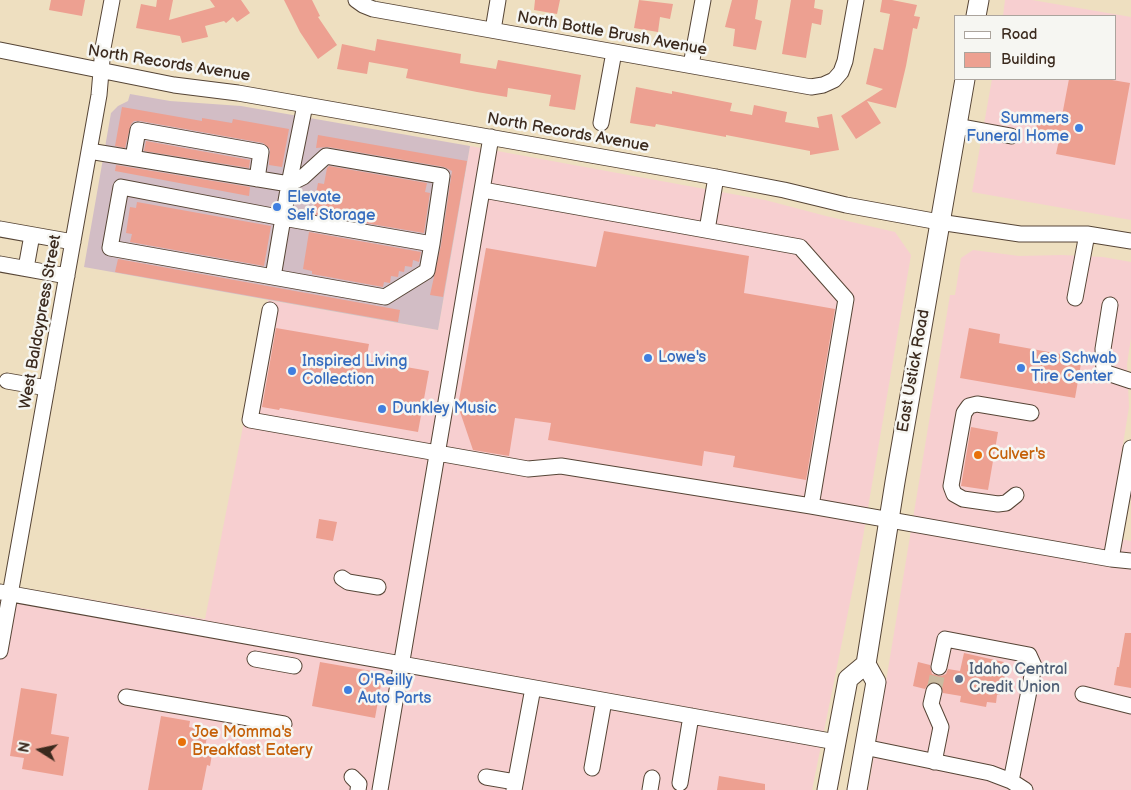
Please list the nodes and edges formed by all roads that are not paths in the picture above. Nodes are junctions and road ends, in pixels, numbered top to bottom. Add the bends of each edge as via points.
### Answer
1 (112, 0) edge
2 (356, 0) edge
3 (498, 0) edge
4 (703, 0) edge
5 (856, 0) edge
6 (979, 0) edge
7 (976, 15) edge
8 (493, 30) junction
9 (0, 50) edge
10 (614, 52) junction
11 (691, 66) junction
12 (101, 72) junction
13 (965, 80) edge
14 (305, 105) junction
15 (601, 123) dead end
16 (957, 126) junction
17 (1011, 136) dead end
18 (491, 137) junction
19 (89, 151) junction
20 (133, 158) junction
21 (716, 177) junction
22 (257, 179) junction
23 (288, 184) junction
24 (483, 190) junction
25 (283, 218) junction
26 (939, 222) junction
27 (0, 229) edge
28 (707, 230) junction
29 (1087, 234) junction
30 (32, 235) junction
31 (1131, 241) edge
32 (73, 242) junction
33 (432, 244) junction
34 (0, 264) edge
35 (26, 268) junction
36 (67, 276) junction
37 (273, 277) junction
38 (1074, 298) dead end
39 (1110, 305) dead end
40 (270, 310) dead end
41 (7, 381) dead end
42 (1131, 382) edge
43 (47, 388) junction
44 (1031, 413) dead end
45 (1131, 448) edge
46 (438, 453) junction
47 (1016, 495) dead end
48 (811, 506) junction
49 (889, 521) junction
50 (1111, 559) junction
51 (1131, 561) edge
52 (342, 578) dead end
53 (378, 587) dead end
54 (5, 594) edge
55 (0, 651) edge
56 (255, 659) dead end
57 (866, 664) junction
58 (402, 665) junction
59 (294, 666) dead end
60 (939, 667) tunnel mouth
61 (533, 688) junction
62 (934, 691) tunnel mouth
63 (1083, 694) dead end
64 (126, 697) dead end
65 (604, 701) junction
66 (1131, 706) edge
67 (691, 716) junction
68 (284, 724) dead end
69 (836, 742) junction
70 (864, 747) junction
71 (934, 762) junction
72 (592, 768) dead end
73 (486, 776) dead end
74 (1011, 782) junction
75 (680, 783) dead end
76 (515, 786) edge
77 (380, 790) edge
78 (828, 790) edge
79 (857, 790) edge
80 (1025, 790) edge

1 - 12 street, West Baldcypress Street
2 - 8 street, North Bottle Brush Avenue via 373,9
3 - 8 street
4 - 11 street
5 - 11 street, North Bottle Brush Avenue via 841,72 823,85 812,87
6 - 7 main road
8 - 10 street, North Bottle Brush Avenue
9 - 12 street, North Records Avenue
10 - 11 street, North Bottle Brush Avenue
10 - 15 street
12 - 14 street, North Records Avenue
12 - 19 street, West Baldcypress Street
13 - 16 main road, East Ustick Road
14 - 18 street, North Records Avenue
14 - 23 street
16 - 17 street
16 - 26 main road, East Ustick Road
18 - 21 street, North Records Avenue
18 - 24 street
19 - 20 street
19 - 32 street, West Baldcypress Street
20 - 22 street
20 - 22 street via 138,130 261,152
21 - 26 street, North Records Avenue
21 - 28 street
22 - 23 street
23 - 25 street
23 - 33 street via 326,156 442,176
24 - 28 street
24 - 46 street
25 - 33 street
25 - 37 street
25 - 37 street via 121,188 113,230 110,248
26 - 29 street, North Records Avenue via 1020,234
26 - 49 main road, East Ustick Road
27 - 30 street
28 - 48 street via 800,247 846,298
29 - 31 street, North Records Avenue
29 - 38 street
30 - 32 street
30 - 35 street
32 - 36 street, West Baldcypress Street
33 - 37 street via 427,271 385,298
34 - 35 street
35 - 36 street
36 - 43 street, West Baldcypress Street
39 - 42 street via 1103,349 1104,372
40 - 46 street via 250,420
41 - 43 street
43 - 54 street, West Baldcypress Street
44 - 47 street via 977,404 969,406 964,413 951,486 954,494 964,499 998,504 1006,503
45 - 50 street
46 - 48 street via 528,469 561,466
46 - 58 street
48 - 49 street
49 - 50 street
49 - 57 main road, East Ustick Road
50 - 51 street
52 - 53 street
54 - 55 street, West Baldcypress Street
54 - 58 street
56 - 59 street
57 - 69 main road via 848,679
57 - 70 main road via 876,682
58 - 61 street
58 - 77 street
60 - 74 street via 945,639 1029,655 1034,666
61 - 65 street
61 - 76 street
62 - 71 street via 931,704 941,727
63 - 66 street
64 - 68 street
65 - 67 street
65 - 72 street
67 - 69 street
67 - 75 street
69 - 78 main road
70 - 71 street
70 - 79 main road
71 - 74 street via 990,773
73 - 76 street
74 - 80 street

